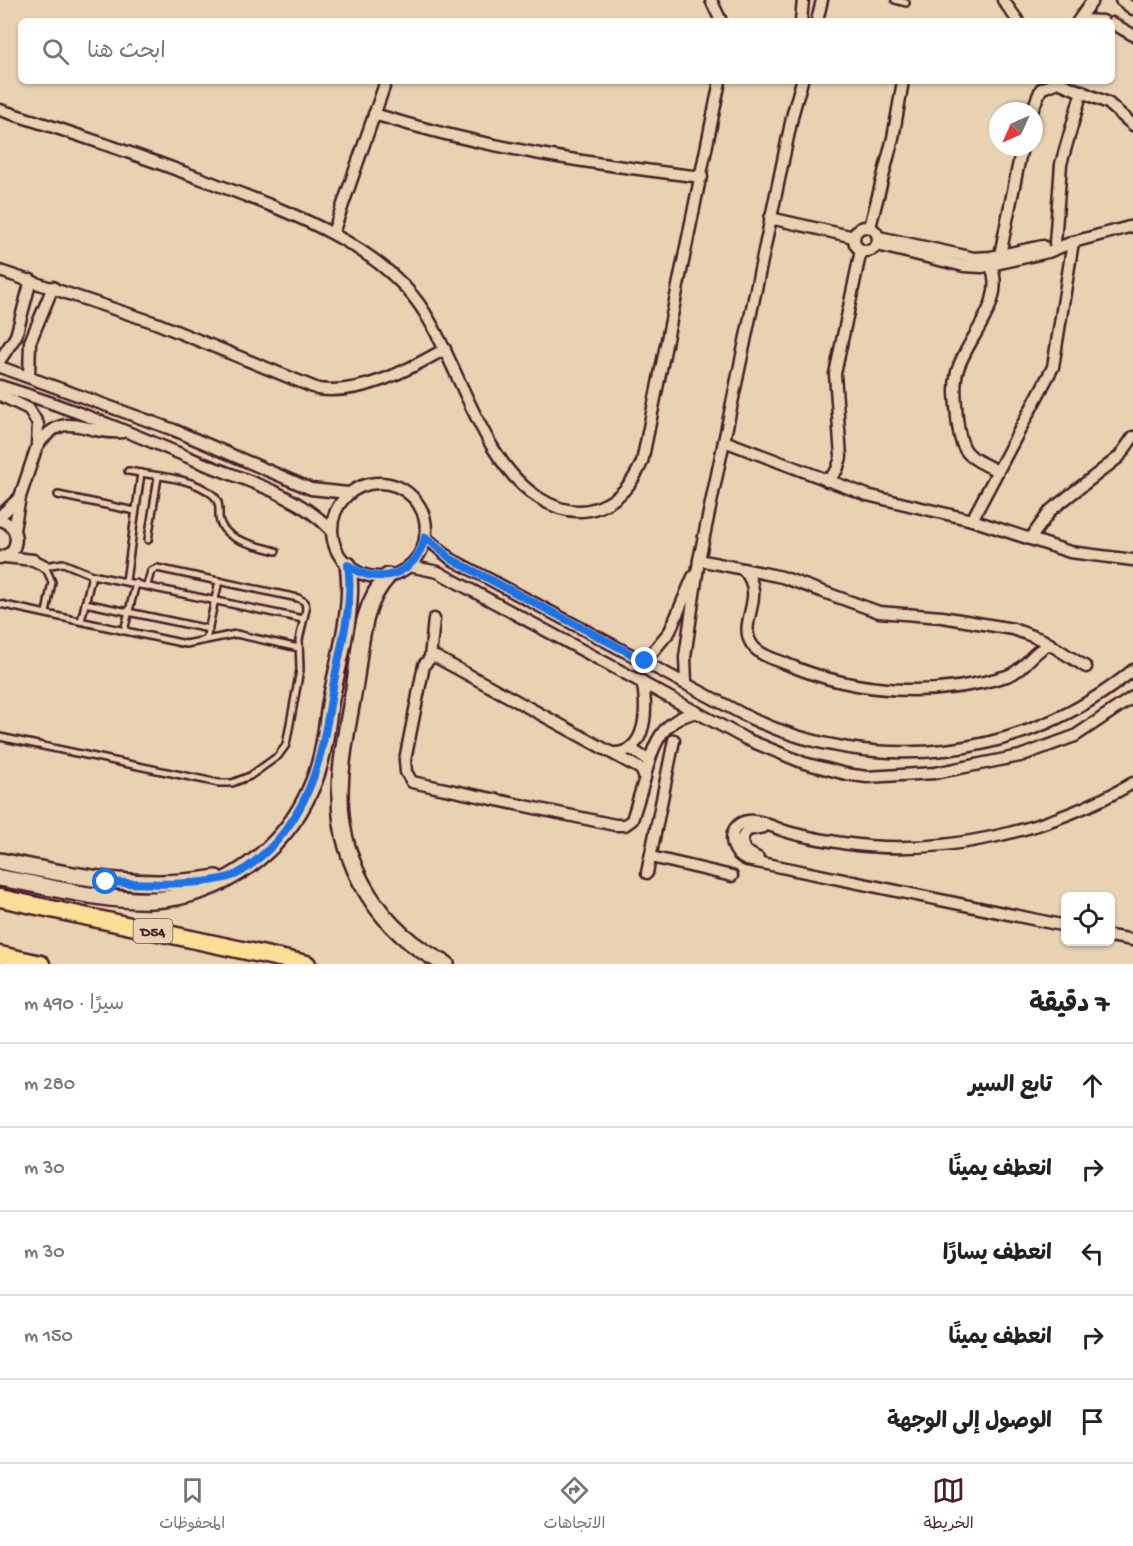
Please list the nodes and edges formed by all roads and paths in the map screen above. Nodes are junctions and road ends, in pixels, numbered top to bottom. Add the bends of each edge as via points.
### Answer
1 (711, 0) edge
2 (803, 0) edge
3 (822, 0) edge
4 (895, 0) edge
5 (1003, 0) edge
6 (1094, 0) edge
7 (1121, 0) edge
8 (906, 3) dead end
9 (1133, 9) edge
10 (720, 18) edge
11 (801, 18) edge
12 (818, 18) edge
13 (1016, 18) edge
14 (1081, 18) edge
15 (1115, 25) edge
16 (1133, 35) edge
17 (385, 84) edge
18 (719, 84) edge
19 (795, 84) edge
20 (801, 84) edge
21 (902, 84) edge
22 (1050, 84) edge
23 (1066, 84) edge
24 (1082, 91) junction
25 (1035, 102) edge
26 (0, 110) edge
27 (792, 113) junction
28 (374, 114) junction
29 (1133, 125) edge
30 (1020, 156) edge
31 (702, 177) junction
32 (770, 218) junction
33 (1133, 226) edge
34 (870, 227) junction
35 (333, 233) junction
36 (854, 237) junction
37 (878, 241) junction
38 (1073, 242) junction
39 (1055, 243) junction
40 (861, 250) junction
41 (1000, 255) junction
42 (991, 266) junction
43 (0, 271) edge
44 (31, 280) junction
45 (53, 287) junction
46 (23, 305) junction
47 (44, 311) junction
48 (445, 349) junction
49 (0, 360) edge
50 (0, 367) edge
51 (29, 377) junction
52 (0, 386) edge
53 (0, 395) edge
54 (126, 431) junction
55 (1133, 437) edge
56 (724, 441) junction
57 (37, 446) junction
58 (128, 471) dead end
59 (998, 471) junction
60 (141, 474) junction
61 (158, 477) junction
62 (827, 481) junction
63 (348, 493) junction
64 (58, 495) dead end
65 (20, 497) junction
66 (135, 511) junction
67 (0, 518) edge
68 (972, 520) junction
69 (332, 531) junction
70 (15, 534) junction
71 (425, 537) junction
72 (1030, 539) junction
73 (148, 540) dead end
74 (276, 551) dead end
75 (1083, 555) junction
76 (2, 558) edge
77 (33, 560) junction
78 (699, 560) junction
79 (1133, 560) edge
80 (348, 565) junction
81 (45, 566) junction
82 (409, 566) junction
83 (1133, 568) edge
84 (743, 569) junction
85 (92, 575) junction
86 (388, 576) junction
87 (126, 581) junction
88 (219, 581) junction
89 (136, 584) junction
90 (147, 585) junction
91 (215, 600) junction
92 (86, 603) junction
93 (0, 604) edge
94 (129, 612) junction
95 (46, 614) junction
96 (303, 619) junction
97 (434, 619) dead end
98 (81, 621) junction
99 (209, 629) junction
100 (124, 631) junction
101 (1027, 633) junction
102 (207, 640) junction
103 (1050, 644) junction
104 (299, 648) junction
105 (1030, 656) junction
106 (430, 658) junction
107 (645, 661) junction
108 (1086, 667) dead end
109 (1133, 670) edge
110 (642, 681) junction
111 (686, 684) junction
112 (1130, 701) edge
113 (697, 712) junction
114 (0, 737) edge
115 (674, 741) dead end
116 (631, 749) junction
117 (612, 753) junction
118 (651, 757) junction
119 (671, 760) junction
120 (645, 776) junction
121 (1133, 783) edge
122 (651, 857) junction
123 (0, 861) edge
124 (647, 873) dead end
125 (237, 874) junction
126 (732, 876) dead end
127 (0, 878) edge
128 (0, 898) edge
129 (1061, 925) edge
130 (1115, 937) edge
131 (1133, 940) edge
132 (0, 955) edge
133 (41, 964) edge
134 (307, 964) edge
135 (446, 964) edge

1 - 10 street
2 - 11 street
3 - 12 street
4 - 8 lane
5 - 13 street
6 - 14 street
7 - 9 street
15 - 16 street
17 - 28 street
18 - 31 street
19 - 27 street
20 - 27 street
21 - 34 street
22 - 25 street via 1037,94
23 - 24 street
24 - 29 street via 1108,103
24 - 39 street via 1061,164
26 - 35 street via 184,172
27 - 32 street
28 - 31 street via 453,138 527,153
28 - 35 street
30 - 41 street
31 - 48 street via 644,453 633,480 612,502 573,511 548,504 526,488 483,433
32 - 36 street
32 - 56 street
33 - 38 street
34 - 36 street via 862,227
34 - 37 street via 876,231
35 - 48 street via 406,288
36 - 40 street
37 - 40 street via 870,251
37 - 41 street via 965,257
37 - 42 street via 964,266
38 - 39 street
38 - 42 street
38 - 59 street via 1053,367
39 - 41 street
40 - 62 street via 835,374 841,457 837,470
42 - 59 street via 996,281 994,297 959,365 955,390 962,448 973,459
43 - 44 street
44 - 45 street
44 - 46 street
45 - 47 street
45 - 48 street via 156,323 318,388 339,390 369,383 408,369
46 - 47 street
46 - 49 street via 16,336
47 - 51 street via 43,326 31,350
50 - 51 street
51 - 63 street via 164,426 310,489
52 - 54 street
53 - 57 street via 32,412 38,424
54 - 57 street via 102,432 62,424
54 - 69 street via 294,502 315,514
55 - 72 street via 1119,457 1047,514
56 - 62 street
56 - 78 street
57 - 65 street
58 - 60 lane
59 - 68 street
60 - 61 lane
60 - 66 lane
61 - 73 lane
61 - 74 lane via 184,481 212,494 218,501 220,522 227,534
62 - 68 street
63 - 69 street via 334,514
63 - 71 street via 367,484 397,486 420,507
64 - 66 lane
65 - 67 street
65 - 70 street
66 - 87 lane
67 - 70 street
68 - 72 street
69 - 80 street via 336,550
70 - 76 street via 12,552
70 - 77 street
71 - 82 street via 420,553
71 - 107 street via 451,559
72 - 75 street
75 - 79 street
75 - 83 street
76 - 77 street
77 - 81 street
78 - 84 street
78 - 107 street via 670,631
78 - 111 street via 685,657
80 - 86 street via 371,576
80 - 125 street via 349,593 321,759 312,787 281,837
81 - 85 lane via 63,563
81 - 95 lane via 52,582
82 - 86 street
82 - 110 street via 438,572
84 - 101 street via 795,581 879,612 942,617
84 - 105 street via 754,588 748,631 752,646 760,653 817,675 886,690 939,689 1012,674
85 - 87 lane
85 - 92 lane
86 - 135 street via 365,616 341,773 341,817 351,860 371,900 417,948
87 - 89 lane
88 - 90 lane via 157,568 151,571
88 - 91 lane
88 - 96 lane via 300,598 306,607
89 - 90 lane
89 - 94 lane
90 - 91 lane
91 - 96 lane
91 - 99 lane
92 - 94 lane
92 - 98 lane
93 - 95 lane
94 - 99 lane
94 - 100 lane
95 - 98 lane
96 - 104 lane
97 - 106 street
98 - 100 lane
99 - 102 lane
100 - 102 lane via 186,644
101 - 103 street
101 - 105 street
102 - 104 lane via 236,634
103 - 105 street
103 - 108 street
104 - 114 lane via 300,676 286,745 273,761 239,782 219,783
106 - 117 street via 439,659
106 - 120 street via 424,665 405,760 412,782 620,825 635,816
107 - 111 street
109 - 111 street via 1082,707 1040,727 958,750 913,754 868,753 806,740 758,722
110 - 113 street
110 - 116 street via 646,708 638,739
112 - 113 street via 1075,736 1020,756 958,771 867,777 783,756
113 - 118 street via 680,717 665,728
115 - 119 street
116 - 117 street
116 - 118 street
117 - 120 street via 642,769
118 - 119 street
118 - 120 street
119 - 122 street
121 - 129 street via 1085,807 1039,823 996,835 919,847 841,843 756,821 742,823 733,834 735,852 742,859
122 - 124 street
122 - 126 street
123 - 125 street via 80,878 131,883 183,882
125 - 127 street via 182,896 153,900 124,899
128 - 134 main road, D54
130 - 131 street
132 - 133 main road

